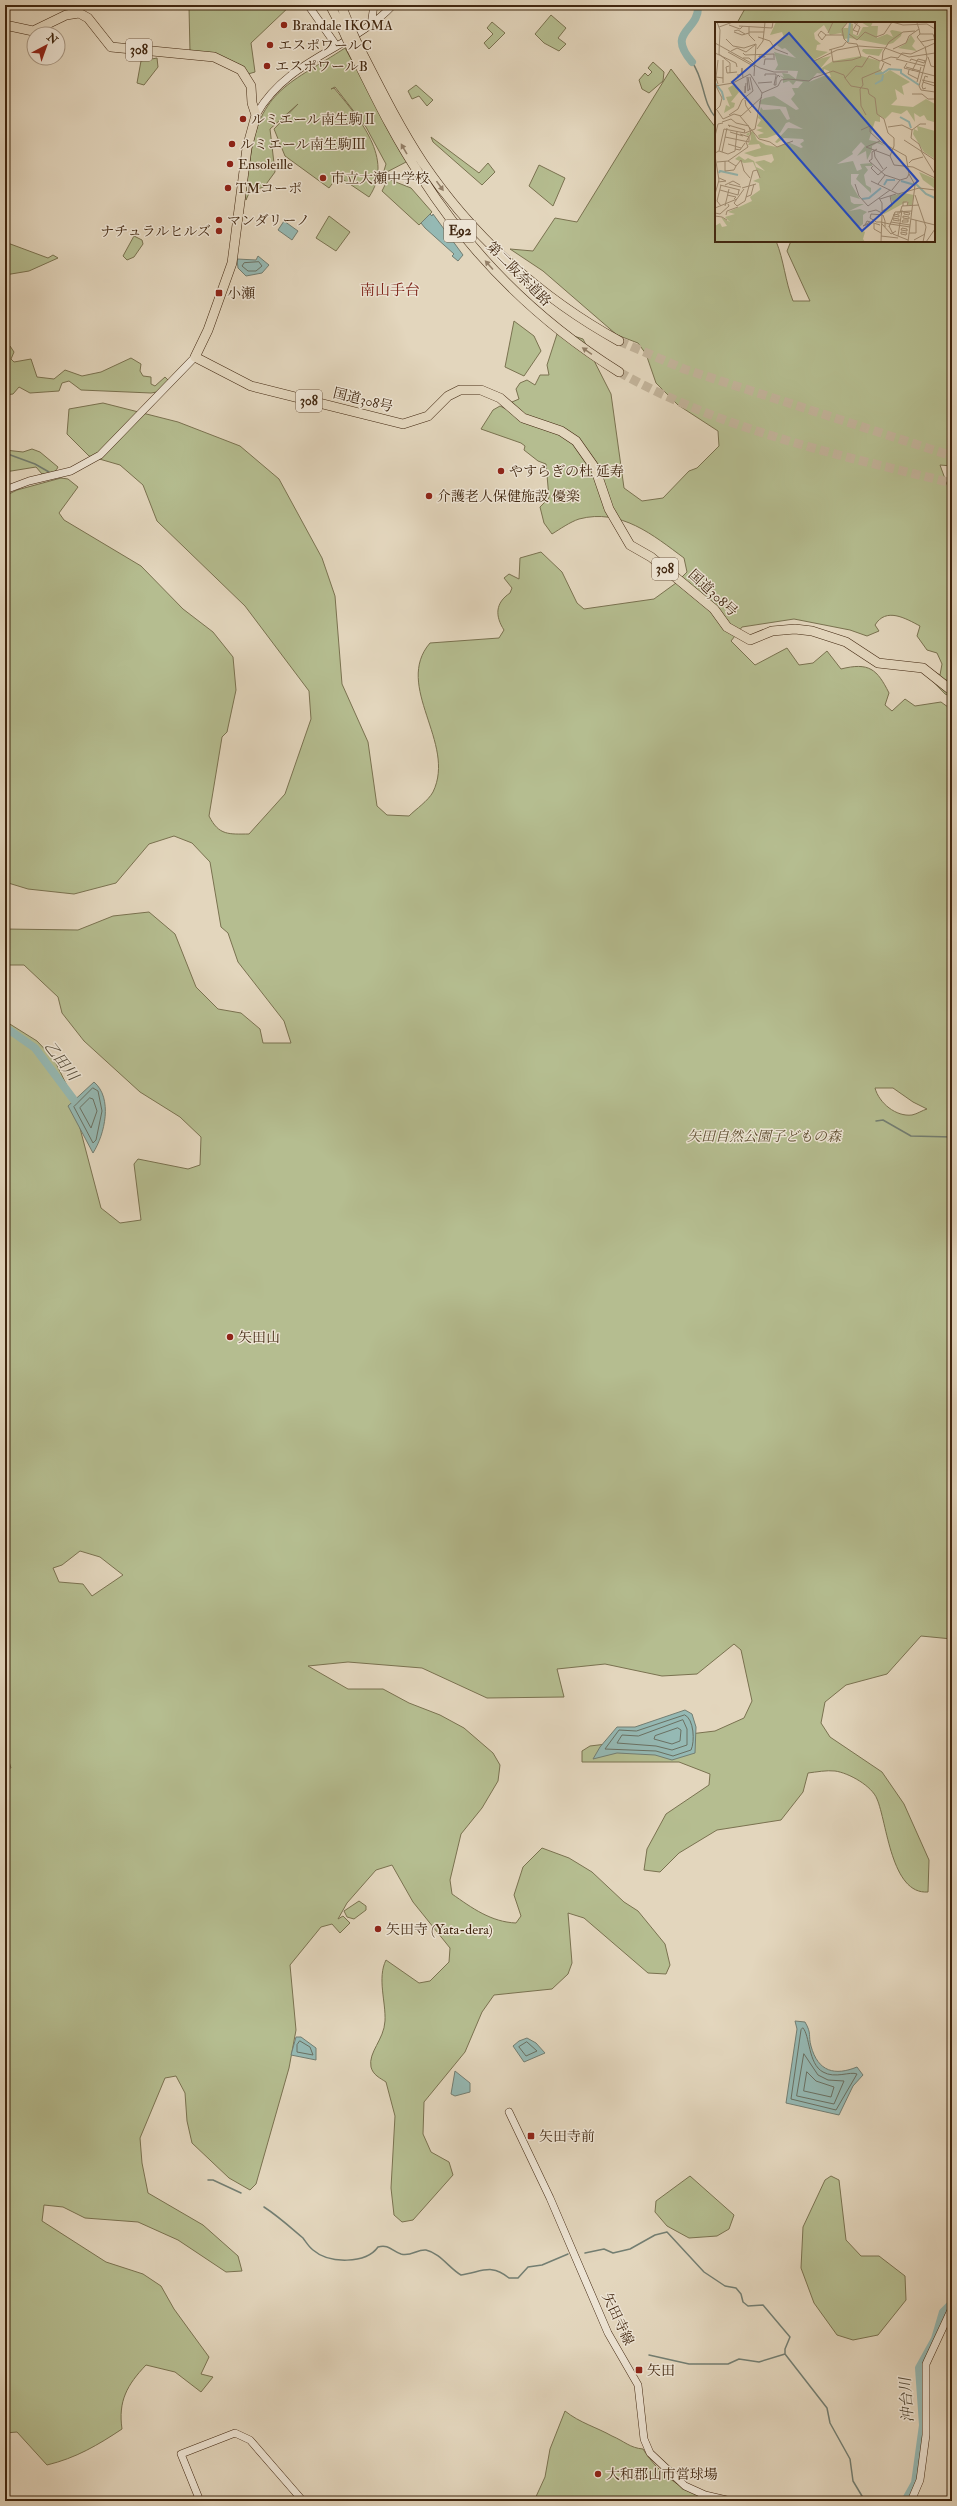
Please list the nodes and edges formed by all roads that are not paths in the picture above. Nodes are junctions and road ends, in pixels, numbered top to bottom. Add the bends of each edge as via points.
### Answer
1 (308, 5) edge
2 (322, 5) edge
3 (330, 5) edge
4 (341, 5) edge
5 (346, 5) edge
6 (374, 5) edge
7 (393, 5) edge
8 (371, 24) junction
9 (5, 25) edge
10 (343, 26) junction
11 (336, 45) junction
12 (354, 46) junction
13 (256, 115) junction
14 (619, 341) tunnel mouth
15 (195, 358) junction
16 (619, 372) tunnel mouth
17 (5, 490) edge
18 (952, 690) edge
19 (509, 2112) dead end
20 (952, 2308) edge
21 (200, 2501) edge
22 (303, 2501) edge
23 (731, 2501) edge
24 (912, 2501) edge

1 - 11 street
2 - 10 highway
3 - 10 highway, 第二阪奈道路 / E92
4 - 10 highway, 第二阪奈道路 / E92
5 - 10 highway
6 - 8 street
7 - 8 street
8 - 11 street
9 - 13 highway, 308 via 33,31 66,15 79,13 88,18 111,47 198,54 218,59 241,70 247,78
10 - 12 highway, 第二阪奈道路 / E92, bridge
11 - 13 street via 281,82 265,99
12 -> 14 highway, 第二阪奈道路 / E92 via 423,163 464,216 486,240 538,287 573,313
16 -> 12 highway, 第二阪奈道路 / E92 via 575,343 547,320 498,275 466,239 421,177 395,134
13 - 15 highway, 308 via 248,143 232,263
15 - 17 street via 100,455 71,471 29,481
15 - 18 highway, 国道308号 / 308 via 251,386 403,424 428,416 448,396 456,392 470,389 491,394 500,398 523,418 561,431 576,441 595,468 609,509 627,541 651,557 714,609 727,627 750,640 772,631 812,631 846,642 874,662 923,668
19 - 23 street, 矢田寺線 via 550,2198 608,2333 638,2385 644,2439 650,2453 658,2463 692,2490
20 - 24 street via 926,2364 926,2435 920,2480
21 - 22 street via 181,2454 235,2433 250,2440

